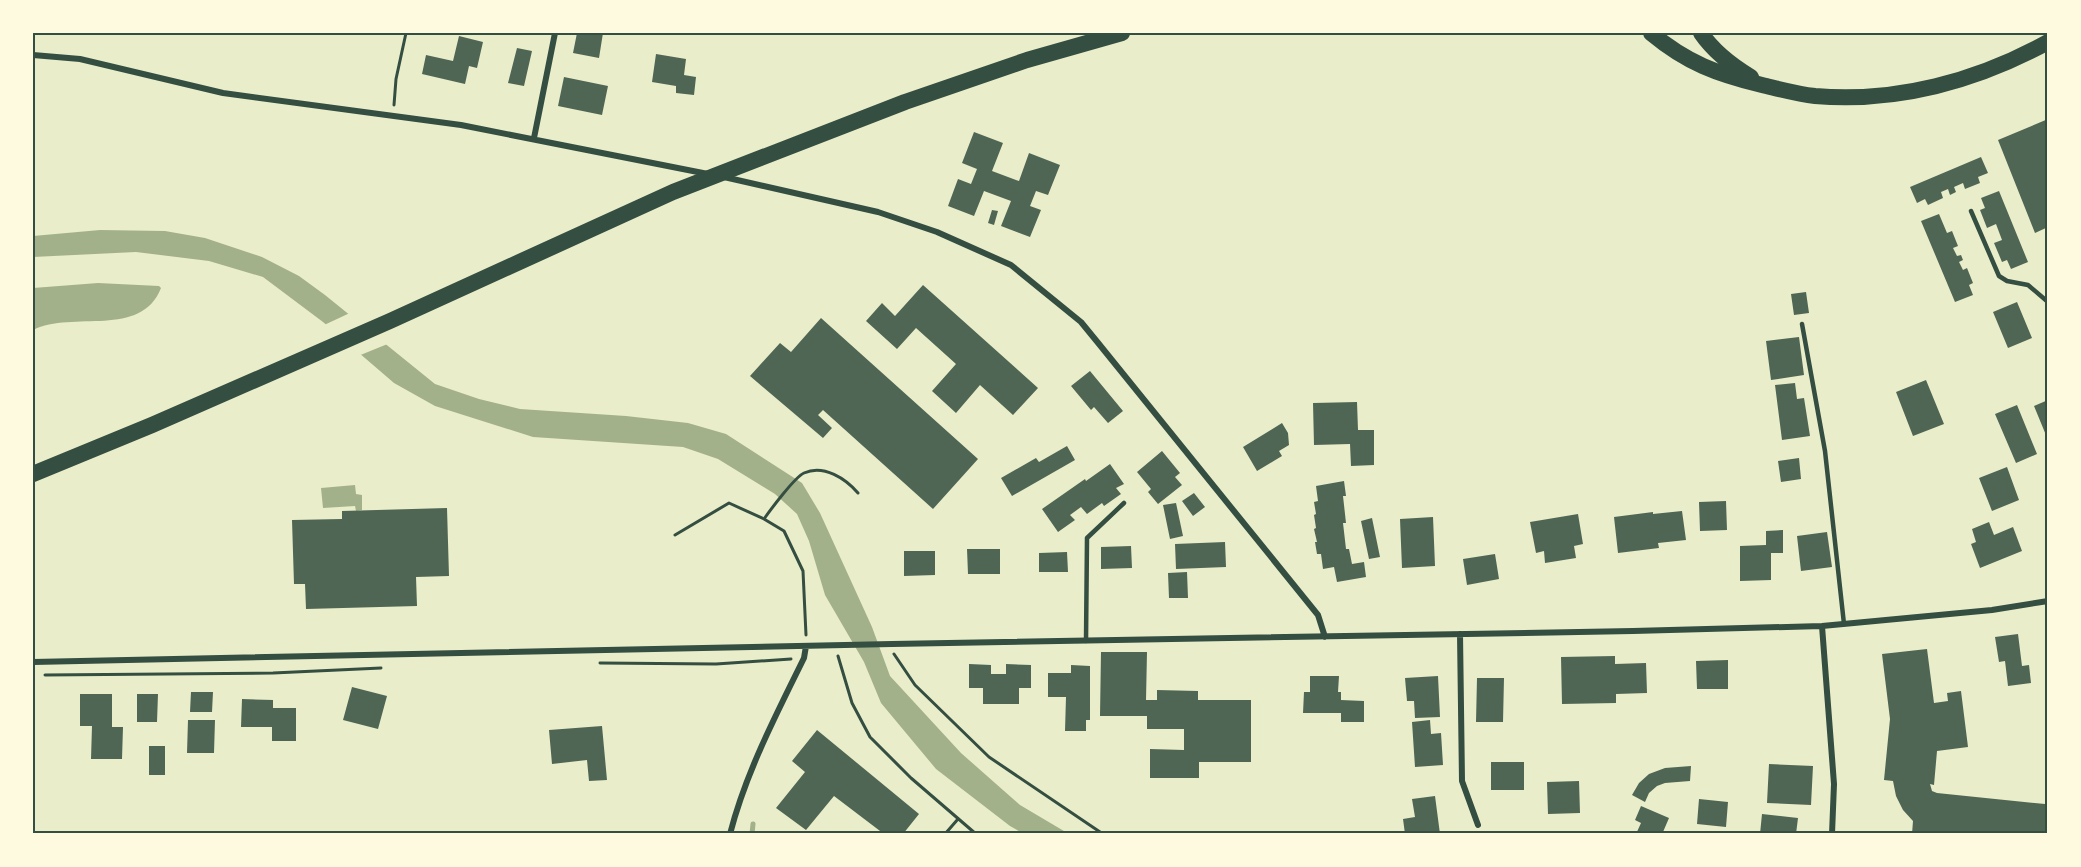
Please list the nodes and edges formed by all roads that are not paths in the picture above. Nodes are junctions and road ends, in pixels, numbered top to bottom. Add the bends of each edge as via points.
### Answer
1 (555, 33) edge
2 (1122, 33) edge
3 (1651, 33) edge
4 (1701, 33) edge
5 (2048, 42) edge
6 (33, 55) edge
7 (1764, 86) junction
8 (534, 138) junction
9 (1971, 211) dead end
10 (2048, 302) edge
11 (1802, 324) dead end
12 (33, 474) edge
13 (1124, 503) dead end
14 (2048, 601) edge
15 (1844, 624) junction
16 (1822, 626) junction
17 (1460, 634) junction
18 (1325, 637) junction
19 (1086, 641) junction
20 (806, 646) junction
21 (33, 662) edge
22 (1478, 825) dead end
23 (730, 834) edge
24 (1832, 834) edge

1 - 8 street
2 - 12 highway via 1027,60 905,102 673,192 390,321
3 - 7 highway via 1700,66
4 - 7 highway via 1731,65
5 - 7 highway via 1971,77 1904,94 1836,98
6 - 8 street via 80,59 223,93
8 - 18 street via 878,212 937,232 1011,265 1081,322 1318,615
9 - 10 lane via 1999,276 2028,285
11 - 15 lane via 1825,451
13 - 19 lane via 1088,538
14 - 15 street
15 - 16 street
16 - 17 street
16 - 24 street via 1834,784
17 - 18 street
17 - 22 street via 1462,781
18 - 19 street
19 - 20 street
20 - 21 street
20 - 23 street via 742,796

